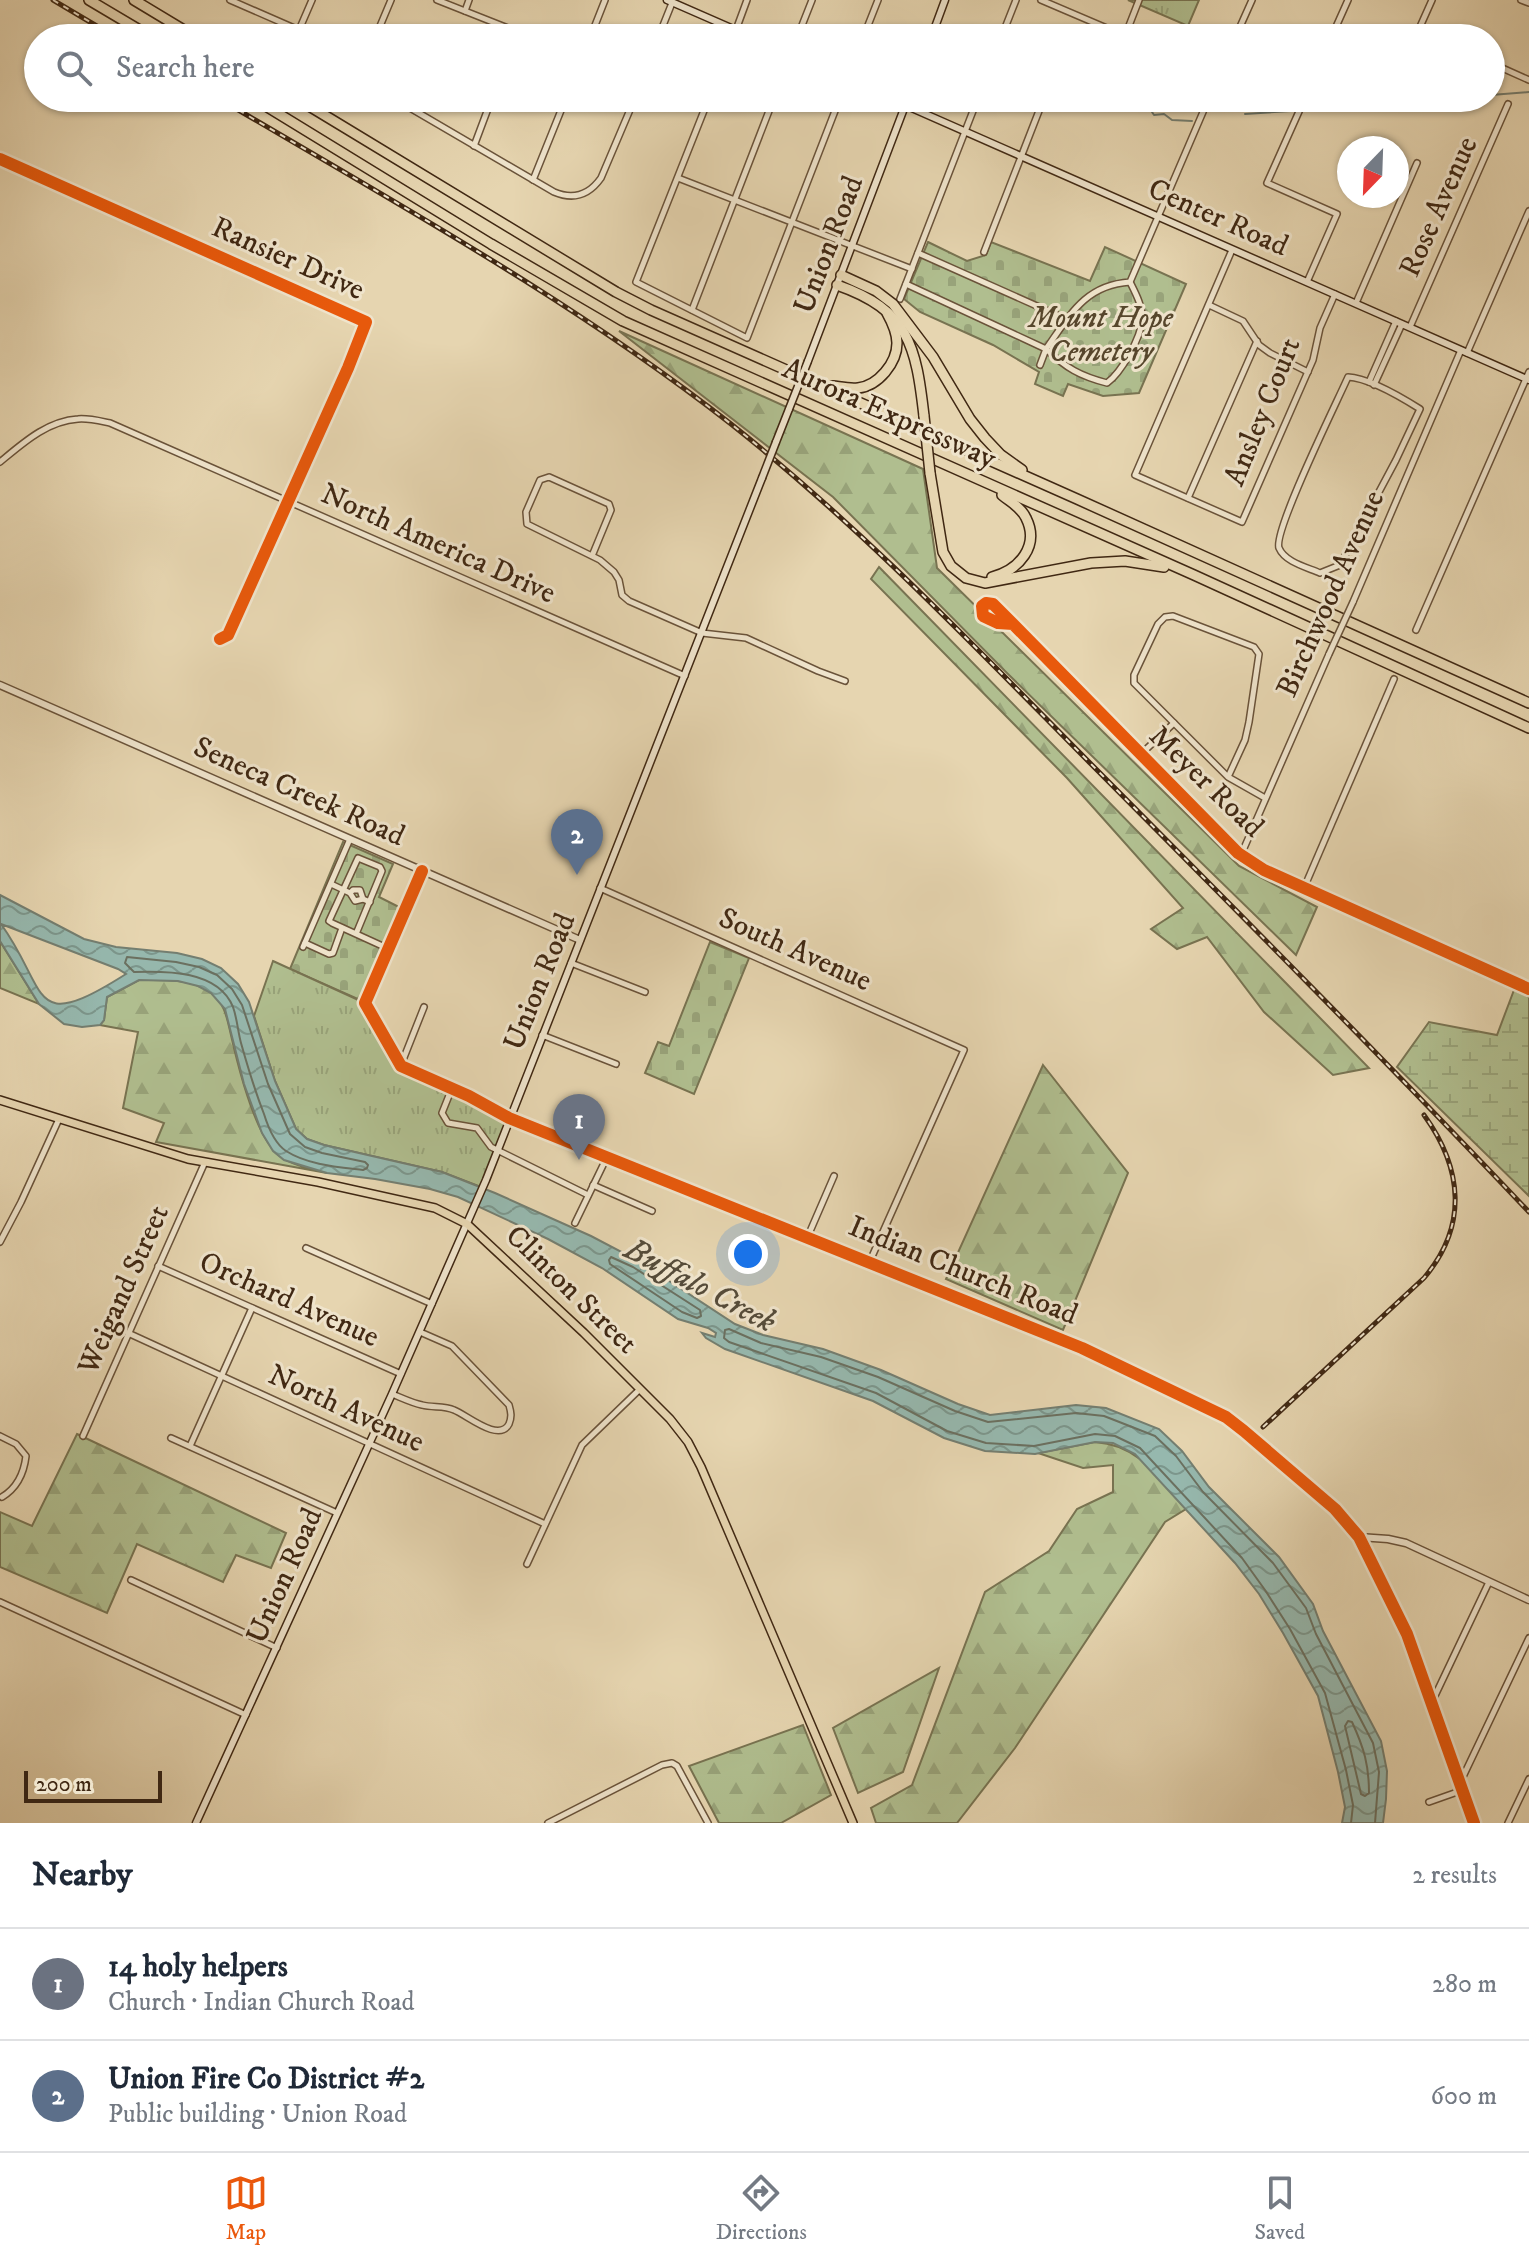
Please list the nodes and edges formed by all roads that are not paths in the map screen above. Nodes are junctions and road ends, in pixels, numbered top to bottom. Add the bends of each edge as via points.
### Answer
1 (89, 0) edge
2 (134, 0) edge
3 (230, 0) edge
4 (312, 0) edge
5 (391, 0) edge
6 (437, 0) edge
7 (469, 0) edge
8 (605, 0) edge
9 (747, 0) edge
10 (812, 0) edge
11 (878, 0) edge
12 (945, 0) edge
13 (1016, 0) edge
14 (1041, 0) edge
15 (1139, 0) edge
16 (1252, 0) edge
17 (1348, 0) edge
18 (1432, 0) edge
19 (1521, 0) edge
20 (670, 1) edge
21 (1529, 3) edge
22 (465, 11) junction
23 (129, 24) edge
24 (174, 24) edge
25 (285, 24) edge
26 (302, 24) edge
27 (381, 24) edge
28 (498, 24) edge
29 (596, 24) edge
30 (663, 24) edge
31 (715, 24) edge
32 (739, 24) edge
33 (803, 24) edge
34 (869, 24) edge
35 (936, 24) edge
36 (1007, 24) edge
37 (1097, 24) edge
38 (1131, 24) edge
39 (1241, 24) edge
40 (1337, 24) edge
41 (1421, 24) edge
42 (1505, 69) edge
43 (1529, 80) edge
44 (1508, 104) dead end
45 (1505, 111) edge
46 (276, 112) edge
47 (319, 112) edge
48 (418, 112) edge
49 (487, 112) edge
50 (560, 112) edge
51 (629, 112) edge
52 (704, 112) edge
53 (769, 112) edge
54 (835, 112) edge
55 (903, 112) edge
56 (927, 112) edge
57 (972, 112) edge
58 (1039, 112) edge
59 (1203, 112) edge
60 (1299, 112) edge
61 (1504, 112) edge
62 (965, 131) junction
63 (474, 146) junction
64 (1022, 156) junction
65 (0, 159) edge
66 (1417, 163) dead end
67 (678, 178) junction
68 (533, 180) junction
69 (735, 200) junction
70 (1529, 211) edge
71 (1157, 215) junction
72 (792, 221) junction
73 (852, 245) junction
74 (1232, 250) junction
75 (984, 252) dead end
76 (918, 253) junction
77 (912, 269) junction
78 (839, 280) junction
79 (1130, 282) junction
80 (1307, 282) junction
81 (906, 284) junction
82 (1335, 294) junction
83 (900, 299) dead end
84 (1356, 303) junction
85 (1209, 305) junction
86 (692, 310) junction
87 (886, 310) junction
88 (1066, 319) junction
89 (908, 322) junction
90 (1399, 322) junction
91 (1410, 327) junction
92 (1257, 341) junction
93 (1046, 349) junction
94 (1464, 351) junction
95 (1040, 365) dead end
96 (1308, 372) junction
97 (1528, 377) edge
98 (820, 384) junction
99 (1372, 384) junction
100 (927, 417) junction
101 (0, 462) edge
102 (933, 474) junction
103 (1041, 483) junction
104 (989, 486) junction
105 (1188, 498) junction
106 (288, 502) junction
107 (592, 556) junction
108 (1194, 575) junction
109 (1013, 624) junction
110 (1416, 630) dead end
111 (702, 633) junction
112 (220, 639) dead end
113 (685, 676) junction
114 (1394, 679) dead end
115 (845, 681) dead end
116 (0, 685) edge
117 (1529, 703) edge
118 (1174, 723) junction
119 (1529, 728) edge
120 (1140, 755) junction
121 (1228, 777) junction
122 (1265, 798) junction
123 (350, 839) junction
124 (1241, 855) junction
125 (422, 871) junction
126 (331, 884) junction
127 (600, 888) junction
128 (1304, 888) junction
129 (343, 890) junction
130 (366, 900) junction
131 (342, 928) junction
132 (356, 934) junction
133 (580, 940) junction
134 (389, 949) junction
135 (571, 963) junction
136 (1529, 989) edge
137 (645, 992) dead end
138 (424, 1007) dead end
139 (542, 1035) junction
140 (616, 1064) dead end
141 (401, 1066) junction
142 (452, 1088) junction
143 (0, 1100) edge
144 (509, 1118) junction
145 (59, 1119) junction
146 (496, 1150) junction
147 (607, 1156) junction
148 (205, 1162) junction
149 (834, 1176) dead end
150 (593, 1185) junction
151 (588, 1195) junction
152 (652, 1211) dead end
153 (575, 1223) dead end
154 (467, 1224) junction
155 (808, 1236) junction
156 (0, 1242) edge
157 (306, 1248) dead end
158 (870, 1261) junction
159 (158, 1266) junction
160 (432, 1304) junction
161 (252, 1308) junction
162 (420, 1332) junction
163 (128, 1333) junction
164 (401, 1374) junction
165 (221, 1376) junction
166 (640, 1389) junction
167 (392, 1394) junction
168 (0, 1436) edge
169 (83, 1436) dead end
170 (171, 1438) dead end
171 (369, 1444) junction
172 (190, 1446) junction
173 (2, 1497) dead end
174 (337, 1513) junction
175 (545, 1524) junction
176 (1359, 1537) junction
177 (527, 1564) dead end
178 (131, 1580) dead end
179 (1489, 1582) junction
180 (1529, 1600) edge
181 (0, 1602) edge
182 (1529, 1638) edge
183 (277, 1648) junction
184 (1432, 1702) junction
185 (246, 1716) junction
186 (1529, 1779) edge
187 (1461, 1786) junction
188 (1429, 1802) dead end
189 (196, 1823) edge
190 (548, 1823) edge
191 (708, 1823) edge
192 (853, 1823) edge
193 (1474, 1823) edge
194 (1508, 1823) edge

1 - 23 highway
2 - 24 highway
3 - 25 street
4 - 26 street
5 - 27 street
6 - 22 street
7 - 22 street
8 - 29 street
9 - 32 street
10 - 33 street
11 - 34 street
12 - 35 main road
13 - 36 street
14 - 37 street
15 - 38 street
16 - 39 street
17 - 40 street
18 - 41 street
19 - 21 street
20 - 30 street
20 - 31 main road
22 - 28 street
42 - 43 street
44 - 45 street, Rose Avenue
46 - 104 highway, Aurora Expressway via 623,321
47 - 98 highway, Aurora Expressway via 616,292
48 - 63 street
49 - 63 street
50 - 68 street
51 - 68 street via 592,189 565,196
52 - 67 street
53 - 69 street
54 - 72 street
55 - 73 main road, Union Road
56 - 62 main road, Center Road
57 - 62 street
58 - 64 street
59 - 71 street
60 - 80 street via 1267,183 1337,214
61 - 91 street, Rose Avenue
62 - 64 main road, Center Road
62 - 76 street
63 - 68 street
64 - 71 main road, Center Road
64 - 75 street
65 - 106 street, Ransier Drive via 366,322
66 - 84 street
67 - 69 street
67 - 86 street via 636,282
69 - 72 street
69 - 86 street
70 - 94 street, Birchwood Avenue
71 - 74 main road, Center Road
71 - 79 street
72 - 73 street
72 - 86 street via 747,338
73 - 77 street
73 - 78 main road, Union Road
74 - 80 main road, Center Road
74 - 85 street, Ansley Court
76 - 77 street
76 - 88 street
77 - 81 street
78 - 87 highway
78 - 89 highway via 876,291
78 - 111 main road, Union Road, bridge
79 - 88 street via 1098,289
79 - 93 street via 1143,318 1113,379 1107,383 1064,367
80 - 82 main road, Center Road
81 - 83 street
81 - 93 street
82 - 84 main road, Center Road
82 - 96 street, Ansley Court
84 - 90 main road, Center Road
85 - 92 street via 1237,317
85 - 105 street, Ansley Court via 1135,475
87 - 98 highway via 897,346 887,370 867,386
87 - 100 highway via 908,338
88 - 93 street
89 - 100 highway via 923,369
89 - 103 highway via 985,438
90 - 91 main road, Center Road
90 - 99 street
91 - 94 main road, Center Road
92 - 96 street
92 - 105 street
93 - 95 street
94 - 97 main road, Center Road
94 - 122 street, Birchwood Avenue, bridge
96 - 105 street, Ansley Court via 1242,522
97 - 110 street
98 - 103 highway, Aurora Expressway
99 - 99 street via 1348,377 1277,540 1286,558 1320,573 1340,565 1420,409
100 - 102 highway, bridge
101 - 106 street, North America Drive via 33,435 79,418 110,423
102 - 104 highway via 947,551 959,568 990,578 1018,565 1030,541 1019,508
102 - 108 highway via 943,552 966,578 985,583 1125,561
103 - 117 highway, Aurora Expressway
104 - 108 highway, Aurora Expressway
106 - 112 street, Ransier Drive via 228,635
106 - 113 street, North America Drive
107 - 107 street via 527,524 526,512 544,477 609,504
107 - 111 street via 614,572 629,601
108 - 119 highway, Aurora Expressway
109 - 109 street, Meyer Road via 989,620 982,606 993,604
109 - 120 street, Meyer Road
111 - 113 main road, Union Road
111 - 115 street via 746,638
113 - 127 main road, Union Road
114 - 128 street
116 - 123 main road, Seneca Creek Road
118 - 120 street
118 - 121 street
118 - 121 street via 1134,683 1165,617 1254,647 1259,654 1249,722
120 - 124 street, Meyer Road
121 - 122 street
122 - 124 street, Birchwood Avenue
123 - 125 main road, Seneca Creek Road
123 - 126 street
124 - 128 street, Meyer Road
125 - 133 main road, Seneca Creek Road
125 - 134 street
126 - 129 street
126 - 131 street via 304,945 333,953
127 - 133 main road, Union Road
127 - 158 street, South Avenue via 964,1050
128 - 136 street, Meyer Road
129 - 130 street via 355,901
129 - 130 street via 358,858 380,867 382,873
129 - 131 street via 329,921
130 - 132 street
131 - 132 street
132 - 134 street
133 - 135 main road, Union Road
134 - 141 street via 365,1003
135 - 137 street
135 - 139 main road, Union Road
138 - 141 street
139 - 140 street
139 - 144 main road, Union Road
141 - 142 street
142 - 144 street
142 - 146 street via 442,1113 448,1123 477,1128
143 - 145 main road, Clinton Street
144 - 146 main road, Union Road
144 - 147 main road, Indian Church Road
145 - 148 main road, Clinton Street
145 - 156 street
146 - 151 street
146 - 154 main road, Union Road
147 - 150 street
147 - 155 main road, Indian Church Road
148 - 154 main road, Clinton Street via 435,1208
148 - 159 street, Weigand Street
149 - 155 street
150 - 151 street
150 - 152 street
151 - 153 street
154 - 160 main road, Union Road
154 - 166 main road, Clinton Street
155 - 158 main road, Indian Church Road
157 - 160 street
158 - 176 main road, Indian Church Road via 1082,1348 1226,1417 1335,1509
159 - 161 street, Orchard Avenue
159 - 163 street, Weigand Street
160 - 162 main road, Union Road
161 - 164 street, Orchard Avenue
161 - 165 street
162 - 164 main road, Union Road
162 - 167 street via 452,1346 509,1405 511,1420 507,1428 493,1431 453,1409 423,1406
163 - 165 street, North Avenue
163 - 169 street, Weigand Street
164 - 167 main road, Union Road
165 - 171 street, North Avenue
165 - 172 street
166 - 175 street via 582,1445
166 - 192 main road, Clinton Street via 695,1455
167 - 171 main road, Union Road
168 - 173 street via 26,1456 19,1480
170 - 172 street
171 - 174 main road, Union Road
171 - 175 street, North Avenue
172 - 174 street
174 - 183 main road, Union Road
175 - 177 street
176 - 179 main road via 1406,1543
176 - 184 main road, Indian Church Road via 1407,1634
178 - 183 street
179 - 180 main road
179 - 184 street
181 - 185 street
182 - 187 street
183 - 185 main road, Union Road
184 - 187 main road, Indian Church Road
185 - 189 main road, Union Road
186 - 194 street
187 - 188 street
187 - 193 main road, Indian Church Road
190 - 191 street via 672,1763

